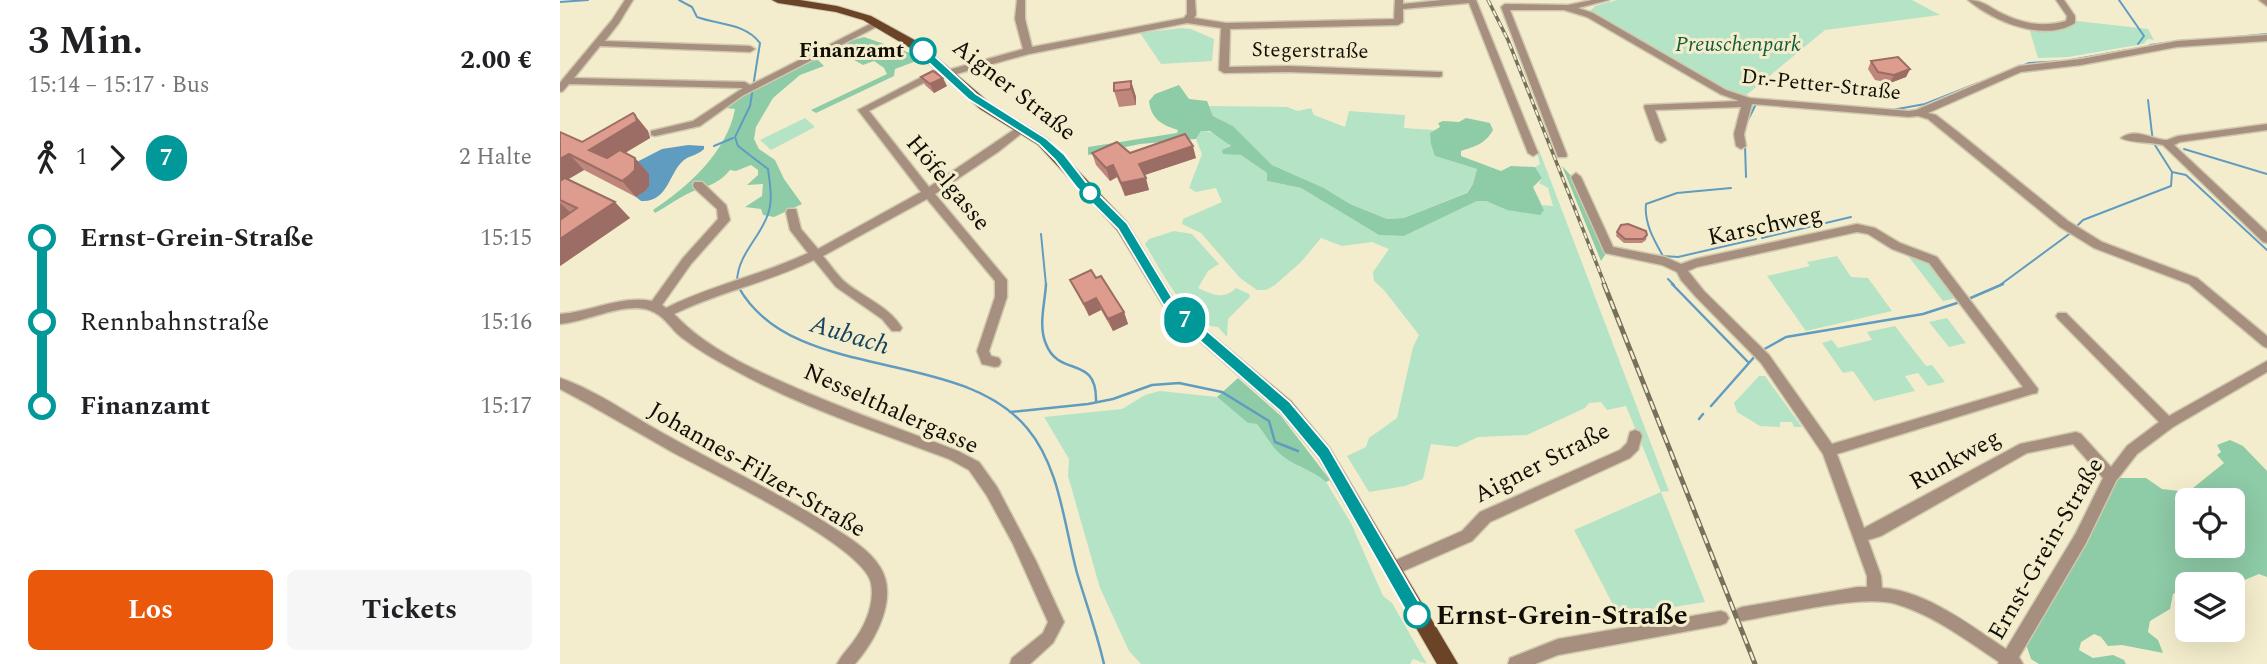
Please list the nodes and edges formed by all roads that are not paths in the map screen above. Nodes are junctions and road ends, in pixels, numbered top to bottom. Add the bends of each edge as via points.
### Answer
1 (629, 0) edge
2 (778, 0) edge
3 (1031, 0) edge
4 (1191, 0) edge
5 (1470, 0) edge
6 (1605, 0) edge
7 (1972, 0) edge
8 (2060, 0) edge
9 (1021, 1) edge
10 (1589, 2) edge
11 (1399, 3) edge
12 (1569, 8) junction
13 (1590, 15) junction
14 (1187, 20) junction
15 (877, 24) junction
16 (1226, 26) junction
17 (2267, 38) edge
18 (596, 43) junction
19 (750, 49) dead end
20 (1028, 51) junction
21 (947, 71) junction
22 (1438, 74) dead end
23 (762, 82) joint
24 (563, 85) edge
25 (742, 89) junction
26 (1748, 103) junction
27 (1918, 113) junction
28 (2267, 127) edge
29 (1022, 129) junction
30 (655, 133) dead end
31 (2126, 138) dead end
32 (1661, 140) dead end
33 (2159, 141) junction
34 (1741, 146) dead end
35 (1533, 153) dead end
36 (1562, 155) dead end
37 (1576, 177) dead end
38 (698, 185) dead end
39 (929, 194) junction
40 (792, 212) dead end
41 (2267, 239) edge
42 (815, 254) junction
43 (1681, 269) junction
44 (660, 310) junction
45 (2062, 316) dead end
46 (560, 319) edge
47 (896, 328) dead end
48 (2267, 343) edge
49 (995, 362) dead end
50 (2267, 366) edge
51 (560, 383) edge
52 (2168, 423) junction
53 (1636, 436) dead end
54 (1829, 451) junction
55 (2111, 477) junction
56 (1861, 536) junction
57 (1392, 569) junction
58 (1875, 594) junction
59 (1742, 614) dead end
60 (1721, 618) dead end
61 (2010, 663) edge
62 (845, 664) edge
63 (1018, 664) edge
64 (1448, 664) edge
65 (1516, 664) edge

1 - 18 street
2 - 15 main road, Aigner Straße via 837,9
3 - 9 street
4 - 14 street via 1192,15
5 - 11 street
5 - 35 street
6 - 10 street
7 - 8 street via 2035,29 2070,23 2071,16
9 - 20 street
10 - 12 street
10 - 13 street
11 - 16 street via 1398,22
12 - 13 street, Dr.-Petter-Straße
12 - 36 street, Dr.-Petter-Straße via 1505,7
13 - 26 street, Dr.-Petter-Straße
14 - 16 street
14 - 20 street
15 - 21 main road, Aigner Straße
15 - 23 street
16 - 22 street, Stegerstraße via 1224,70
17 - 27 street, Dr.-Petter-Straße via 2177,44 2019,69
18 - 19 street
18 - 24 street
20 - 21 street
21 - 29 main road, Aigner Straße via 978,101
21 - 39 street, Höfelgasse via 863,110
23 - 25 street
24 - 25 street
25 - 30 street via 696,124
26 - 27 street, Dr.-Petter-Straße
26 - 32 street via 1649,107
26 - 34 street, Dr.-Petter-Straße via 1739,134
27 - 48 street via 1932,117 2068,226 2098,245 2193,281
28 - 33 street
29 - 39 street
29 - 57 main road, Aigner Straße via 1051,149 1122,226 1179,315 1285,406 1309,434
31 - 33 street
33 - 41 street
37 - 43 street via 1609,250 1665,261
38 - 44 street via 724,211 723,222 687,261
39 - 42 street
39 - 49 street, Höfelgasse via 1001,280 1001,298 983,351 986,359
40 - 42 street via 794,226
42 - 44 street via 739,287
42 - 47 street via 841,284
43 - 54 street via 1765,359
43 - 54 street, Karschweg via 1857,228 1871,231 1933,260 2032,389
44 - 46 street via 621,305
44 - 63 street, Nesselthalergasse via 696,340 751,372 976,467 1056,622 1048,638
45 - 52 street
50 - 52 street, Ernst-Grein-Straße
51 - 62 street, Johannes-Filzer-Straße via 811,522 866,560 877,580 877,605 864,639
52 - 55 street, Ernst-Grein-Straße via 2132,450
53 - 57 street, Aigner Straße via 1625,454 1485,517 1467,536
54 - 56 street
55 - 56 street, Runkweg via 2076,438 2025,448
55 - 61 street, Ernst-Grein-Straße
56 - 58 street
57 - 64 main road, Aigner Straße
58 - 59 street
58 - 61 street via 1901,598 1942,615
60 - 65 street via 1558,647

